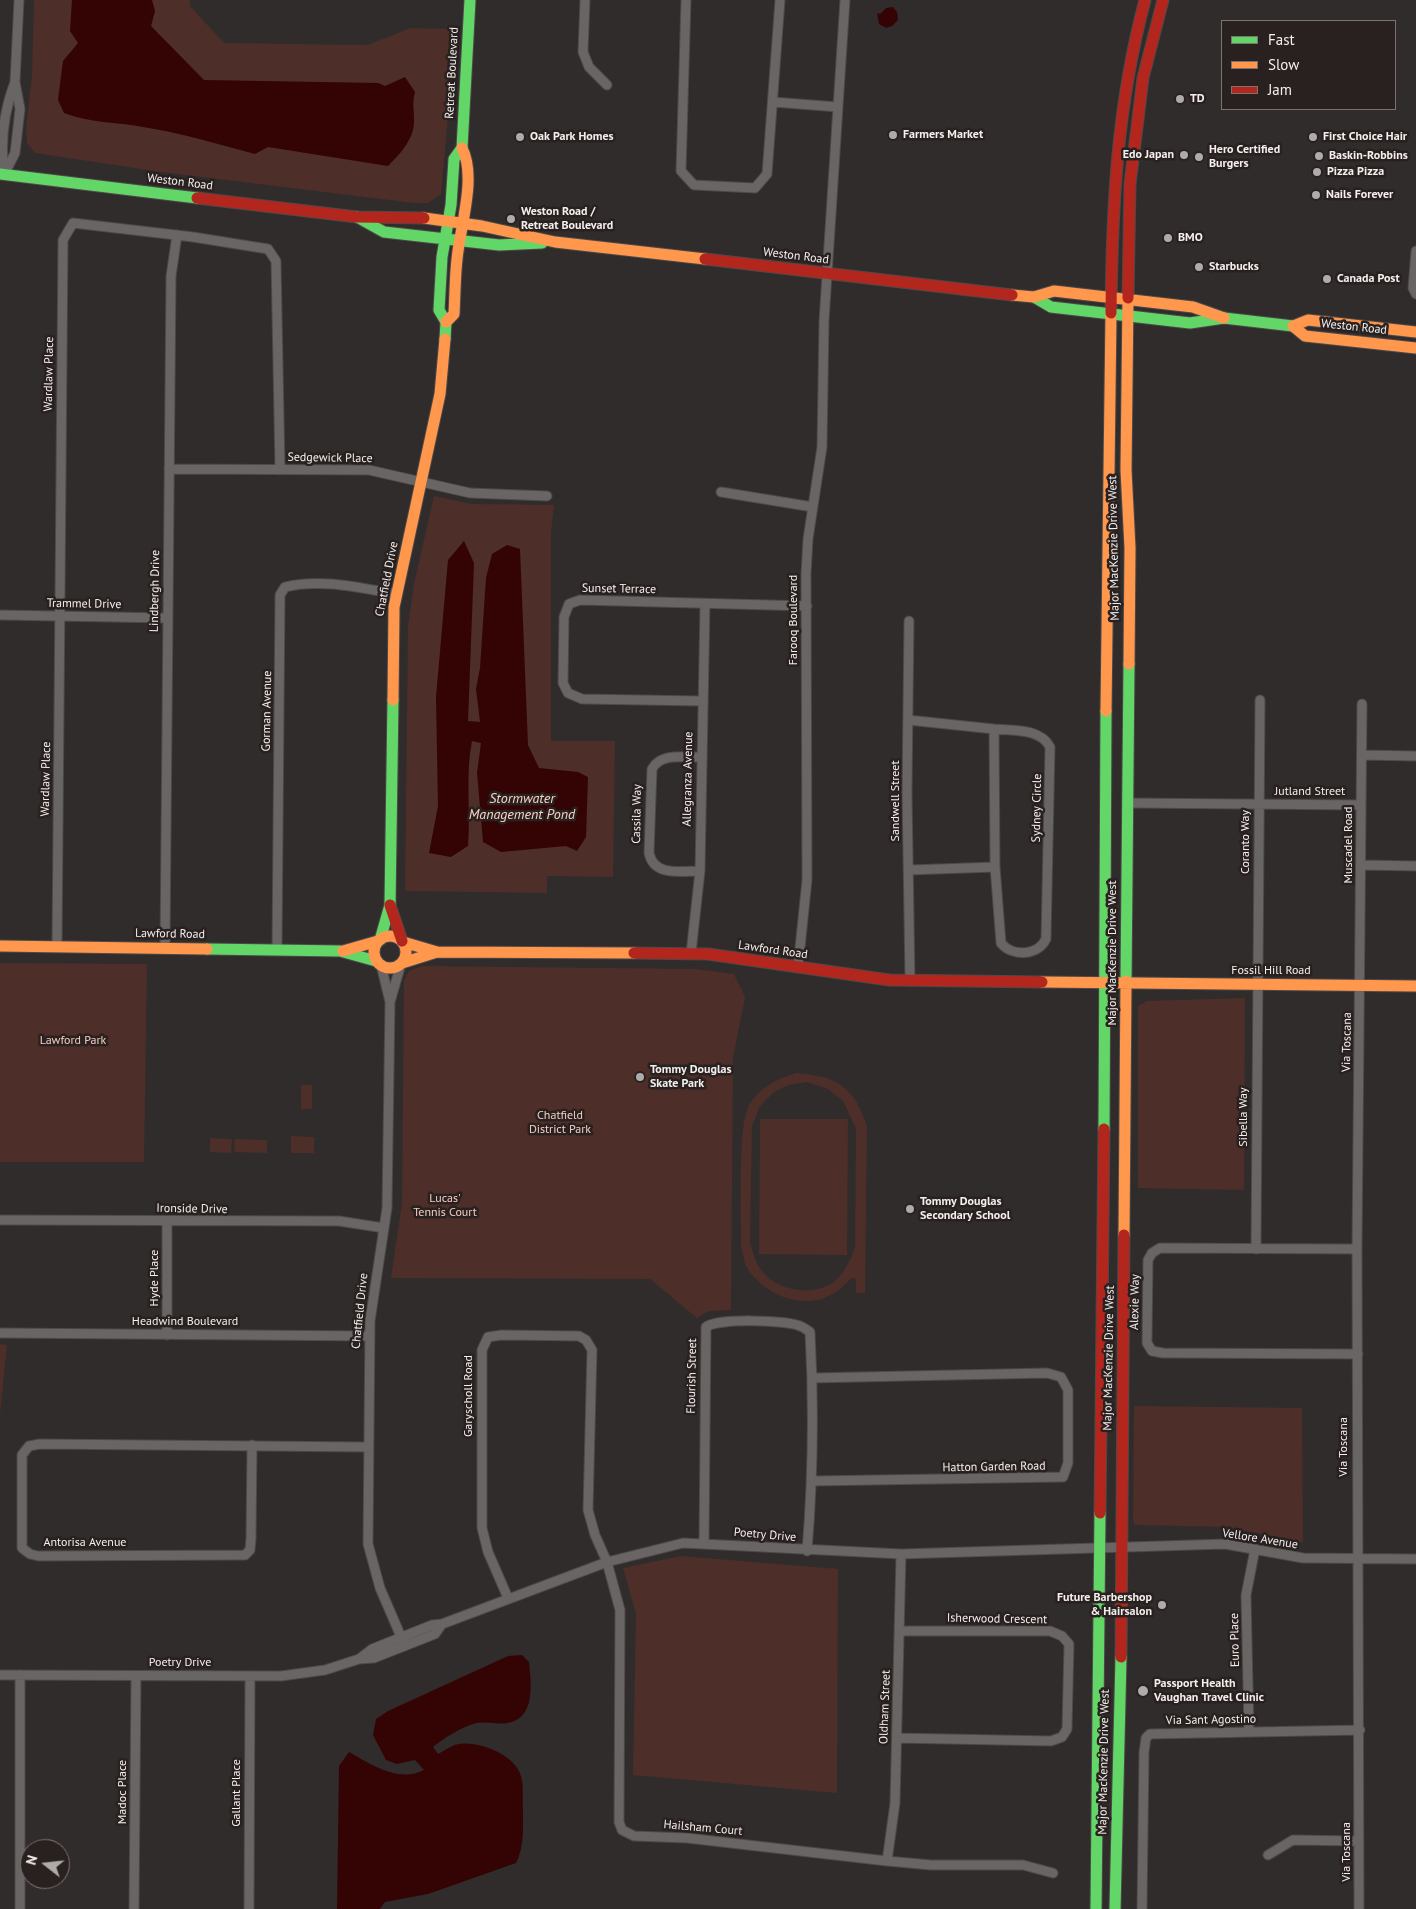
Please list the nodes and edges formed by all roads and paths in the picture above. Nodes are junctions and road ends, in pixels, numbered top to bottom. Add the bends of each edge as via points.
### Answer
1 (19, 0) edge
2 (470, 0) edge
3 (585, 0) edge
4 (686, 0) edge
5 (780, 0) edge
6 (845, 0) edge
7 (1145, 0) edge
8 (1162, 0) edge
9 (15, 82) junction
10 (607, 85) dead end
11 (773, 102) junction
12 (838, 107) junction
13 (462, 148) junction
14 (2, 175) edge
15 (357, 217) junction
16 (448, 223) junction
17 (462, 224) junction
18 (177, 235) junction
19 (445, 239) junction
20 (460, 240) junction
21 (555, 242) junction
22 (1416, 251) edge
23 (827, 274) junction
24 (1416, 294) edge
25 (1034, 297) junction
26 (1110, 298) junction
27 (1128, 300) junction
28 (1110, 314) junction
29 (1127, 316) junction
30 (1224, 318) junction
31 (446, 322) junction
32 (1293, 326) junction
33 (1416, 332) edge
34 (1416, 348) edge
35 (169, 469) junction
36 (280, 470) junction
37 (423, 481) junction
38 (721, 492) dead end
39 (547, 496) dead end
40 (813, 507) junction
41 (396, 594) junction
42 (705, 604) junction
43 (807, 606) junction
44 (0, 615) edge
45 (60, 616) junction
46 (167, 618) junction
47 (909, 621) dead end
48 (1260, 700) dead end
49 (702, 701) junction
50 (1362, 704) dead end
51 (908, 720) junction
52 (994, 729) junction
53 (1362, 755) junction
54 (1416, 756) edge
55 (701, 758) junction
56 (1128, 804) junction
57 (1259, 805) junction
58 (1361, 805) junction
59 (1362, 865) junction
60 (1416, 866) edge
61 (995, 867) junction
62 (909, 870) junction
63 (700, 871) junction
64 (390, 904) junction
65 (379, 940) junction
66 (402, 941) junction
67 (0, 946) edge
68 (56, 947) junction
69 (165, 948) junction
70 (277, 950) junction
71 (340, 951) junction
72 (437, 952) junction
73 (691, 953) junction
74 (378, 963) junction
75 (402, 964) junction
76 (798, 967) junction
77 (910, 980) junction
78 (1105, 982) junction
79 (1126, 983) junction
80 (1258, 985) junction
81 (1360, 986) junction
82 (1416, 986) edge
83 (390, 1002) junction
84 (0, 1220) edge
85 (167, 1222) junction
86 (384, 1228) junction
87 (1256, 1249) junction
88 (1357, 1249) junction
89 (0, 1333) edge
90 (167, 1335) junction
91 (369, 1336) junction
92 (1358, 1354) junction
93 (813, 1378) junction
94 (252, 1445) junction
95 (368, 1446) junction
96 (812, 1481) junction
97 (704, 1543) junction
98 (1100, 1547) junction
99 (1121, 1547) junction
100 (1255, 1549) junction
101 (807, 1551) junction
102 (901, 1554) junction
103 (1358, 1559) junction
104 (1416, 1559) edge
105 (607, 1562) junction
106 (508, 1598) junction
107 (900, 1631) junction
108 (403, 1642) junction
109 (0, 1675) edge
110 (20, 1675) junction
111 (136, 1676) junction
112 (250, 1676) junction
113 (1360, 1730) junction
114 (1249, 1732) junction
115 (896, 1738) junction
116 (1359, 1841) junction
117 (1268, 1855) dead end
118 (887, 1861) junction
119 (1053, 1873) dead end
120 (20, 1909) edge
121 (134, 1909) edge
122 (249, 1909) edge
123 (1096, 1909) edge
124 (1116, 1909) edge
125 (1142, 1909) edge
126 (1359, 1909) edge

1 - 9 street
2 - 13 main road, Retreat Boulevard
3 - 10 street via 583,52 589,67
4 - 11 street via 681,171 694,185 755,188 768,174
5 - 11 street
6 - 12 street, Farooq Boulevard
7 - 26 main road, Major MacKenzie Drive West via 1131,52 1117,146
8 - 27 main road, Major MacKenzie Drive West via 1143,78 1133,147
9 - 14 street via 5,108 0,151
9 - 14 street via 20,109 15,153
11 - 12 street
12 - 23 street, Farooq Boulevard
13 - 16 main road, Retreat Boulevard via 454,159
13 - 17 main road, Retreat Boulevard via 468,160
14 - 15 main road, Weston Road
15 - 16 main road, Weston Road via 387,215
15 - 19 main road, Weston Road via 384,232
16 - 17 main road, Weston Road
16 - 19 main road, Chatfield Drive
17 - 20 main road, Retreat Boulevard
17 - 21 main road, Weston Road via 503,229
18 - 35 street, Lindbergh Drive via 171,276
18 - 36 street, Wardlaw Place via 268,249 276,261
18 - 45 street, Wardlaw Place via 74,223 63,240
19 - 20 main road, Weston Road
19 - 31 main road, Chatfield Drive via 440,310
20 - 21 main road, Weston Road via 499,245
20 - 31 main road, Chatfield Drive via 454,314
21 - 23 main road, Weston Road
22 - 24 street via 1413,288
23 - 25 main road, Weston Road
23 - 40 street, Farooq Boulevard via 822,447
25 - 26 main road, Weston Road via 1054,291
25 - 28 main road, Weston Road via 1051,307
26 - 27 main road, Weston Road
26 - 28 main road, Major MacKenzie Drive West
27 - 29 main road, Major MacKenzie Drive West
27 - 30 main road, Weston Road via 1193,307
28 - 29 main road, Weston Road
28 - 78 main road, Major MacKenzie Drive West
29 - 30 main road, Weston Road via 1190,323
29 - 56 main road, Major MacKenzie Drive West via 1126,470 1130,548
30 - 32 main road, Weston Road
31 - 37 main road, Chatfield Drive via 440,394
32 - 33 main road, Weston Road via 1308,320
32 - 34 main road, Weston Road via 1305,336
35 - 36 street, Sedgewick Place
35 - 46 street, Lindbergh Drive
36 - 37 street, Sedgewick Place via 368,470
37 - 39 street, Sedgewick Place via 470,493
37 - 41 main road, Chatfield Drive
38 - 40 street
40 - 43 street, Farooq Boulevard via 808,539
41 - 64 main road, Chatfield Drive via 392,630
41 - 70 street, Gorman Avenue via 348,585 294,584 285,587 280,595
42 - 43 street, Sunset Terrace
42 - 49 street, Allegranza Avenue
42 - 49 street, Sunset Terrace via 580,600 569,604 564,617 563,683 574,697
43 - 76 street, Farooq Boulevard via 807,880
44 - 45 street, Trammel Drive
45 - 46 street, Trammel Drive
45 - 68 street, Wardlaw Place
46 - 69 street, Lindbergh Drive
47 - 51 street, Sandwell Street
48 - 57 street, Coranto Way
49 - 55 street, Allegranza Avenue
50 - 53 street, Muscadel Road
51 - 52 street
51 - 62 street, Sandwell Street
52 - 61 street, Sydney Circle
52 - 61 street, Sydney Circle via 1036,733 1045,738 1050,747 1046,939 1038,950 1014,952 1001,943
53 - 54 street
53 - 58 street, Muscadel Road
55 - 63 street, Allegranza Avenue
55 - 63 street, Cassila Way via 664,758 652,769 649,853 653,864 661,870
56 - 57 street, Jutland Street
56 - 79 main road, Major MacKenzie Drive West
57 - 58 street, Jutland Street
57 - 80 street, Coranto Way
58 - 59 street, Muscadel Road
59 - 60 street
59 - 81 street, Muscadel Road
61 - 62 street
62 - 77 street, Sandwell Street
63 - 73 street, Allegranza Avenue
64 - 65 main road, Chatfield Drive
64 - 66 main road, Chatfield Drive
65 - 66 main road via 391,936
65 - 71 main road, Lawford Road
65 - 74 main road via 374,952
66 - 72 main road, Lawford Road
66 - 75 main road via 406,952
67 - 68 main road, Lawford Road
68 - 69 main road, Lawford Road
69 - 70 main road, Lawford Road
70 - 71 main road, Lawford Road
71 - 74 main road, Lawford Road
72 - 73 main road, Lawford Road
72 - 75 main road, Lawford Road
73 - 76 main road, Lawford Road
74 - 75 main road via 390,968
74 - 83 street, Chatfield Drive
75 - 83 street, Chatfield Drive
76 - 77 main road, Lawford Road via 872,979
77 - 78 main road, Lawford Road
78 - 79 main road, Fossil Hill Road
78 - 98 main road, Major MacKenzie Drive West
79 - 80 main road, Fossil Hill Road
79 - 99 main road, Major MacKenzie Drive West
80 - 81 main road, Fossil Hill Road
80 - 87 street, Sibella Way
81 - 82 main road, Fossil Hill Road
81 - 88 street, Via Toscana
83 - 86 street, Chatfield Drive
84 - 85 street, Ironside Drive
85 - 86 street, Ironside Drive via 339,1222
85 - 90 street, Hyde Place
86 - 91 street, Chatfield Drive
87 - 88 street, Alexie Way
87 - 92 street, Alexie Way via 1160,1248 1152,1252 1148,1260 1147,1343 1152,1351 1163,1354
88 - 92 street, Via Toscana
89 - 90 street, Headwind Boulevard
90 - 91 street, Headwind Boulevard
91 - 95 street, Chatfield Drive
92 - 103 street, Via Toscana
93 - 96 street, Flourish Street
93 - 96 street, Hatton Garden Road via 1047,1373 1061,1377 1068,1390 1068,1463 1062,1477
93 - 97 street, Flourish Street via 810,1332 800,1326 720,1322 706,1327
94 - 94 street, Antorisa Avenue via 29,1446 22,1455 22,1548 38,1556 245,1555 250,1550 251,1539
94 - 95 street, Antorisa Avenue
95 - 108 street, Chatfield Drive via 368,1544 380,1588
96 - 101 street, Flourish Street
97 - 101 street, Poetry Drive
97 - 105 street, Poetry Drive via 683,1543
98 - 99 street, Vellore Avenue
98 - 102 street, Poetry Drive
98 - 123 main road, Major MacKenzie Drive West
99 - 100 street, Vellore Avenue via 1225,1544
99 - 124 main road, Major MacKenzie Drive West
100 - 103 street, Vellore Avenue via 1304,1558
100 - 114 street, Euro Place via 1246,1595
101 - 102 street, Poetry Drive
102 - 107 street, Oldham Street
103 - 104 street, Vellore Avenue
103 - 113 street, Via Toscana
105 - 106 street, Poetry Drive
105 - 106 street, Garyscholl Road via 588,1510 592,1350 579,1336 488,1337 482,1350 482,1520 488,1552
105 - 118 street, Hailsham Court via 620,1610 619,1822 622,1830 634,1836 687,1838
106 - 108 street, Poetry Drive via 442,1624 435,1634
107 - 115 street, Oldham Street
107 - 115 street, Isherwood Crescent via 1050,1631 1062,1636 1069,1644 1067,1729 1062,1737 1051,1741
108 - 112 street, Poetry Drive via 374,1658 305,1673
109 - 110 street, Poetry Drive
110 - 111 street, Poetry Drive
110 - 120 street
111 - 112 street, Poetry Drive
111 - 121 street, Madoc Place
112 - 122 street, Gallant Place
113 - 114 street, Via Sant Agostino
113 - 116 street, Via Toscana
114 - 125 street, Via Sant Agostino via 1155,1733 1146,1738
115 - 118 street, Oldham Street via 894,1803
116 - 117 street via 1292,1840
116 - 126 street, Via Toscana
118 - 119 street, Hailsham Court via 1023,1866

